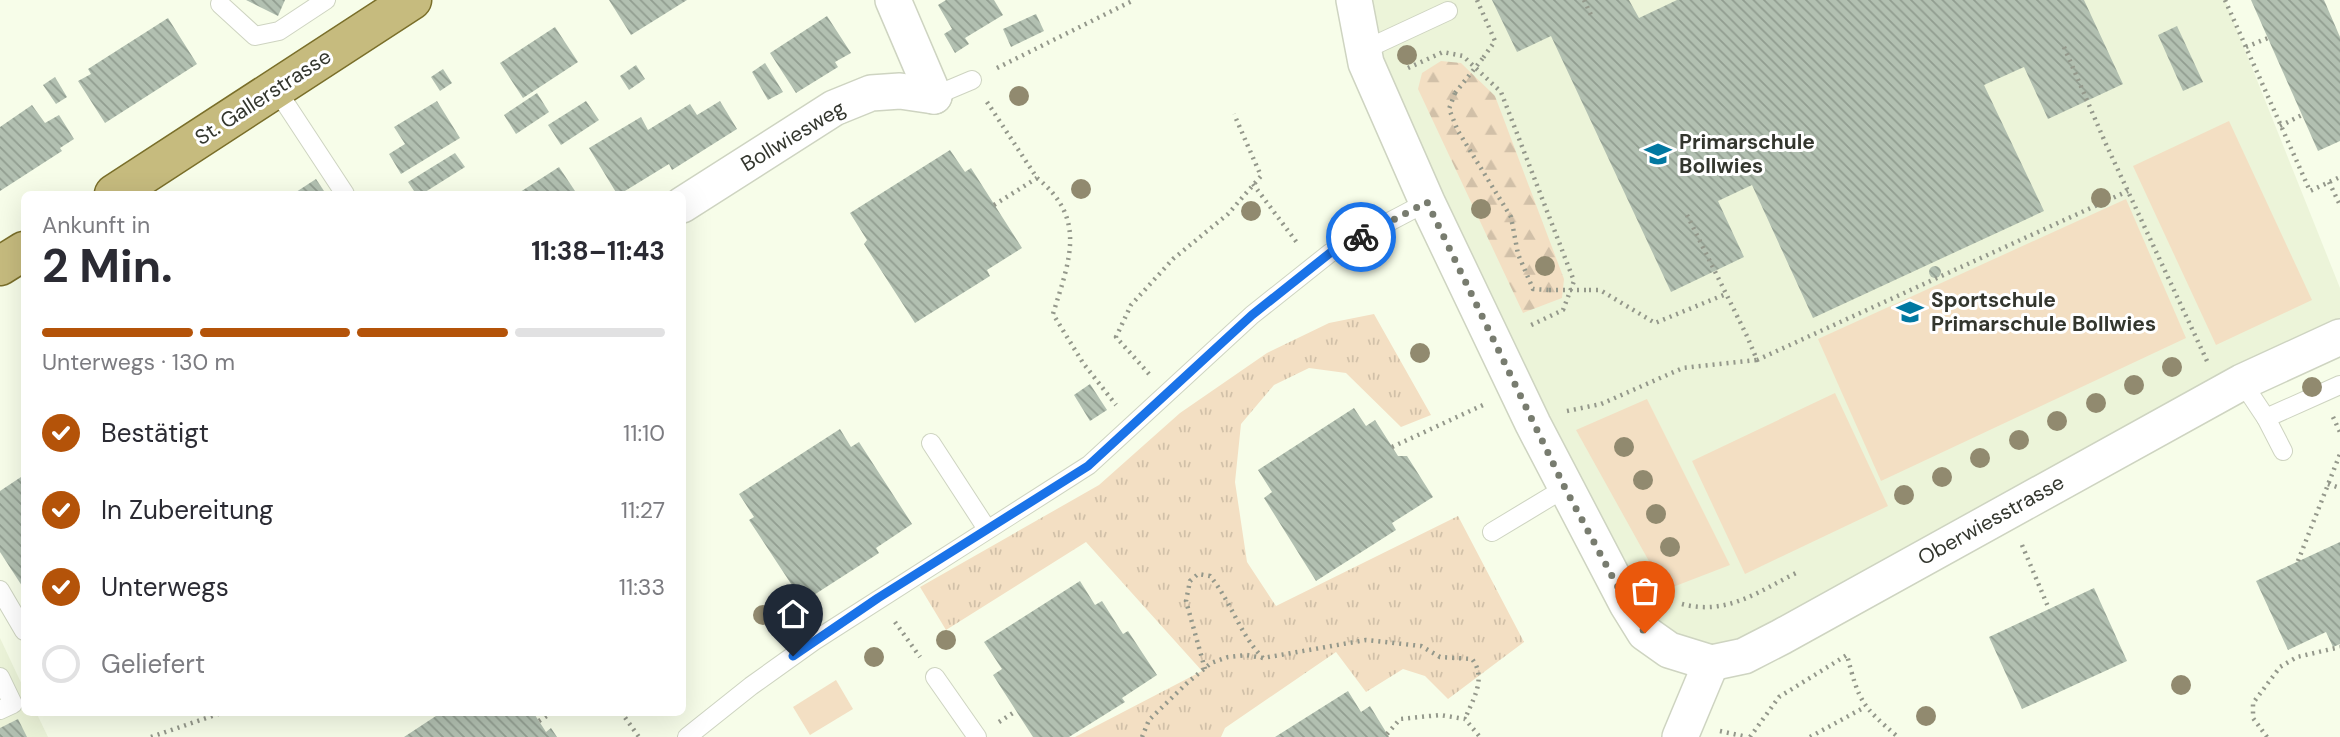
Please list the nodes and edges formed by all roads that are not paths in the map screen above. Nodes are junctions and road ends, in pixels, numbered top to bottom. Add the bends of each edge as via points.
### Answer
1 (326, 0) edge
2 (412, 0) edge
3 (893, 0) edge
4 (1354, 0) edge
5 (220, 4) dead end
6 (1448, 11) dead end
7 (1362, 51) junction
8 (972, 80) road end
9 (276, 89) junction
10 (934, 96) junction
11 (132, 190) edge
12 (343, 191) edge
13 (686, 202) edge
14 (1427, 202) junction
15 (21, 253) edge
16 (0, 266) edge
17 (2340, 337) edge
18 (2340, 385) edge
19 (2232, 388) junction
20 (2266, 418) junction
21 (931, 443) dead end
22 (2283, 451) dead end
23 (1565, 488) junction
24 (987, 529) junction
25 (1492, 533) dead end
26 (0, 590) edge
27 (21, 626) edge
28 (1712, 663) junction
29 (0, 677) edge
30 (934, 677) road end
31 (0, 710) edge
32 (687, 737) edge
33 (977, 737) edge
34 (1680, 737) edge

1 - 5 lane via 279,31 255,36
2 - 9 main road, St. Gallerstrasse
3 - 10 street
4 - 7 street
6 - 7 lane
7 - 14 street
8 - 10 lane
9 - 11 main road, St. Gallerstrasse
9 - 12 lane
10 - 13 street, Bollwiesweg via 871,93 834,108
14 - 23 street
14 - 24 lane via 1330,253 1252,315 1088,466
15 - 16 main road
17 - 19 street, Oberwiesstrasse
18 - 20 lane
19 - 20 lane
19 - 28 street, Oberwiesstrasse via 1781,637 1744,656
20 - 22 lane
21 - 24 lane
23 - 25 lane
23 - 28 street via 1645,633 1669,650
24 - 32 lane via 751,686
26 - 27 lane
28 - 34 street
29 - 31 lane via 13,704
30 - 33 lane

